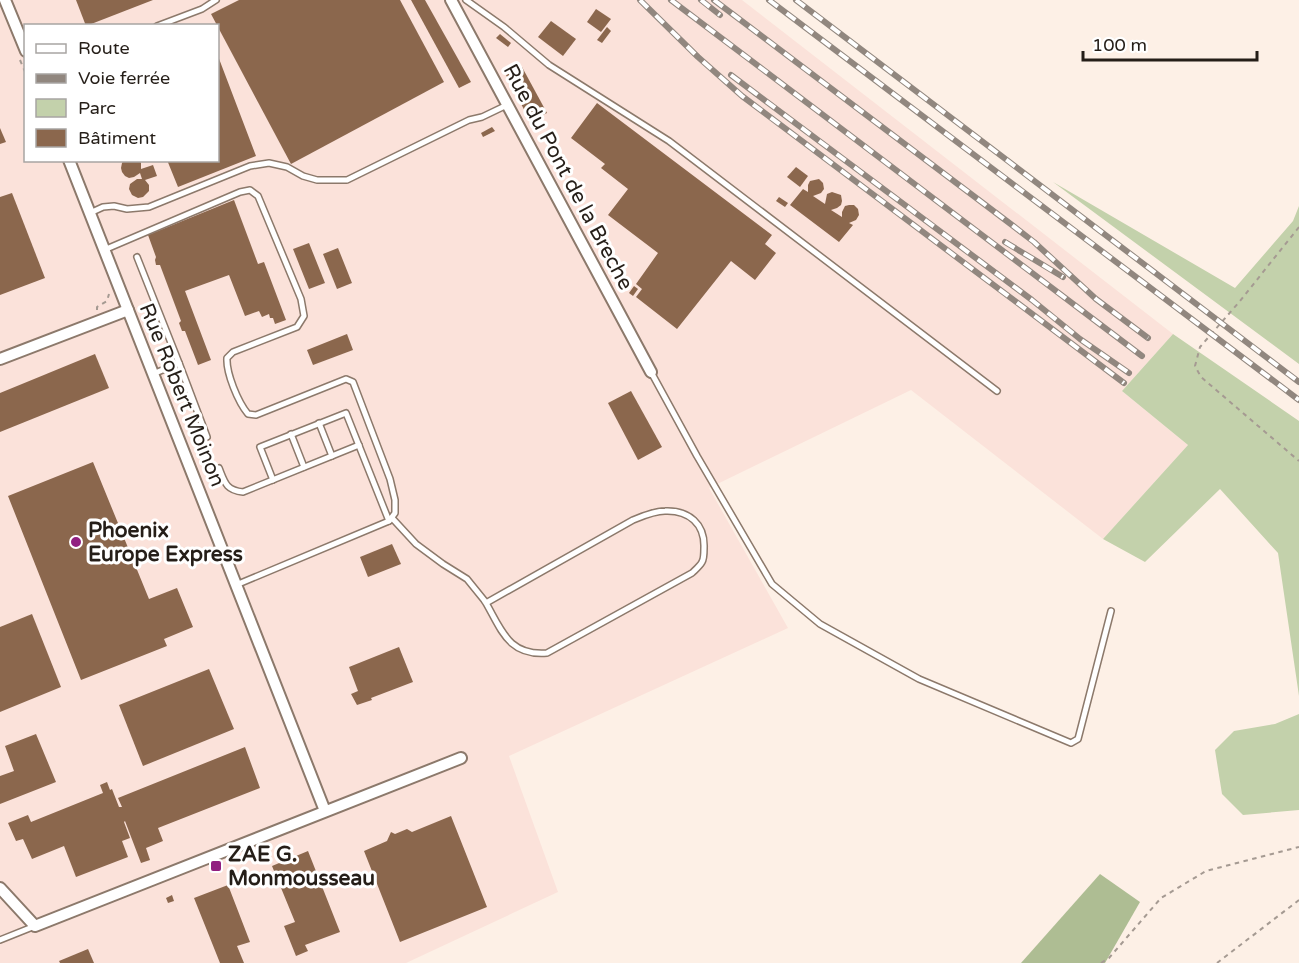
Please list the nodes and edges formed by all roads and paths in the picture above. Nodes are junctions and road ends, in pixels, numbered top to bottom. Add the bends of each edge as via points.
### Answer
1 (5, 0) edge
2 (216, 0) edge
3 (450, 0) edge
4 (465, 0) edge
5 (162, 24) edge
6 (24, 46) edge
7 (507, 105) junction
8 (70, 162) edge
9 (90, 213) junction
10 (1299, 227) edge
11 (104, 250) junction
12 (137, 257) dead end
13 (128, 310) junction
14 (0, 359) edge
15 (179, 363) junction
16 (651, 372) joint
17 (153, 374) junction
18 (997, 391) dead end
19 (319, 423) junction
20 (291, 434) junction
21 (207, 437) dead end
22 (359, 445) junction
23 (332, 456) junction
24 (1299, 461) edge
25 (304, 467) junction
26 (219, 468) dead end
27 (273, 480) junction
28 (391, 520) junction
29 (236, 585) junction
30 (486, 603) junction
31 (1111, 611) dead end
32 (461, 758) dead end
33 (326, 812) junction
34 (1299, 847) edge
35 (0, 888) edge
36 (1299, 900) edge
37 (35, 926) junction
38 (0, 940) edge
39 (1103, 963) edge
40 (1217, 963) edge

1 - 6 street
2 - 5 lane
3 - 7 street, Rue du Pont de la Breche
4 - 18 lane via 549,65 669,141
7 - 9 lane via 346,180 317,180 287,167 260,164 149,207 103,207
7 - 16 street, Rue du Pont de la Breche
8 - 9 street, Rue Robert Moinon
9 - 11 street, Rue Robert Moinon
10 - 24 path via 1200,347 1195,366 1202,377
11 - 13 street, Rue Robert Moinon
11 - 28 lane via 240,192 250,190 258,196 301,299 304,316 297,327 233,352 227,358 226,366 241,406 248,414 256,415 346,380 353,382 390,479 395,500
12 - 15 lane
13 - 14 street
13 - 17 street, Rue Robert Moinon
15 - 17 lane
15 - 21 lane
16 - 31 lane via 772,584 820,624 919,679 1071,742 1078,739
17 - 29 street, Rue Robert Moinon
19 - 20 lane
19 - 22 lane via 346,413
19 - 23 lane
20 - 25 lane
20 - 27 lane via 260,447
22 - 23 lane
22 - 28 lane
23 - 25 lane
25 - 27 lane
26 - 27 lane via 225,483 235,491 243,492
28 - 29 lane
28 - 30 lane via 466,579
29 - 33 street, Rue Robert Moinon
30 - 30 lane via 513,645 536,654 547,652 692,573 702,562 704,534 688,515 666,510 654,512
32 - 33 street
33 - 37 street
34 - 39 path via 1206,871 1161,898
35 - 37 street
36 - 40 path
37 - 38 lane

